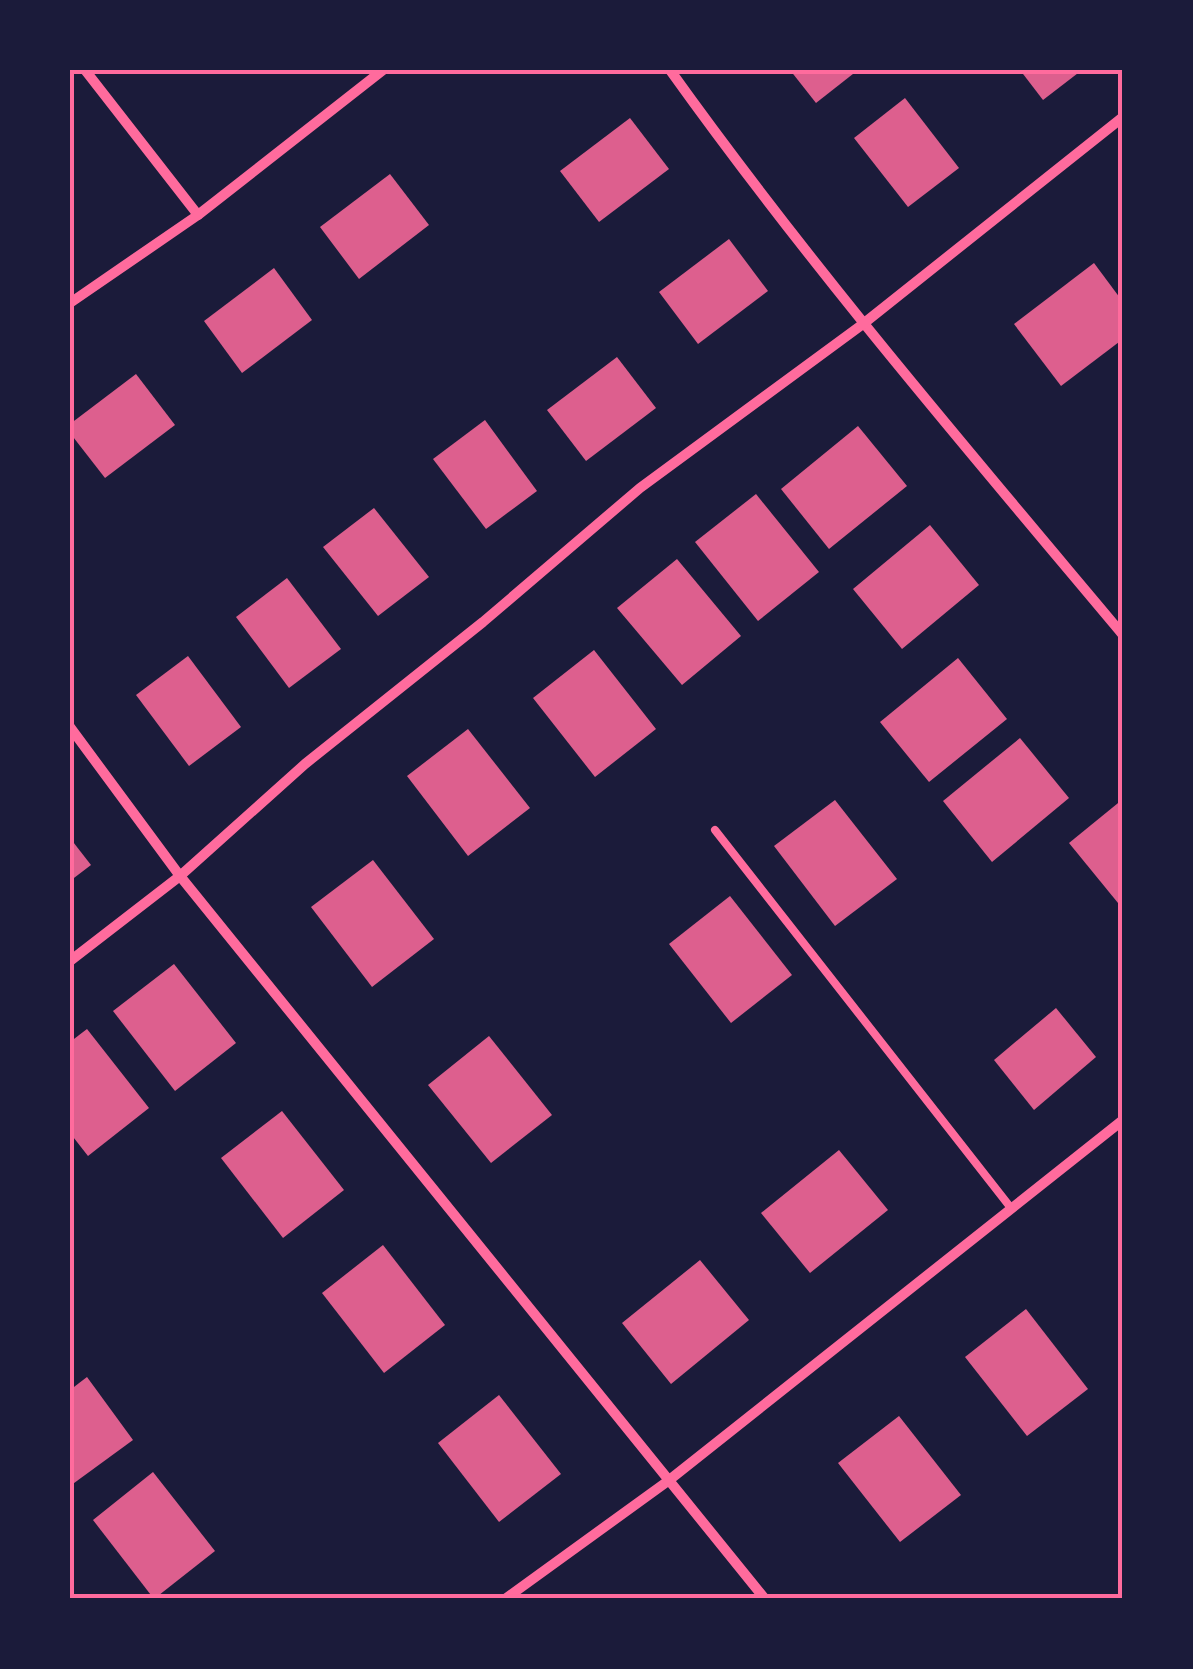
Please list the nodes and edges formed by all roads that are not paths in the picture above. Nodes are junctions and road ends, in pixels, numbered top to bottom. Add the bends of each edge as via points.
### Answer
1 (86, 70) edge
2 (383, 70) edge
3 (670, 70) edge
4 (1123, 117) edge
5 (198, 215) junction
6 (70, 303) edge
7 (863, 324) junction
8 (1123, 635) edge
9 (70, 727) edge
10 (715, 830) dead end
11 (180, 876) junction
12 (70, 961) edge
13 (1123, 1120) edge
14 (1011, 1208) junction
15 (668, 1481) junction
16 (505, 1599) edge
17 (764, 1599) edge

1 - 5 street
2 - 5 street
3 - 7 street
4 - 7 street
5 - 6 street
7 - 8 street
7 - 11 street via 640,488 305,764
9 - 11 street
10 - 14 lane
11 - 12 street
11 - 15 street
13 - 14 street
14 - 15 street
15 - 16 street
15 - 17 street

